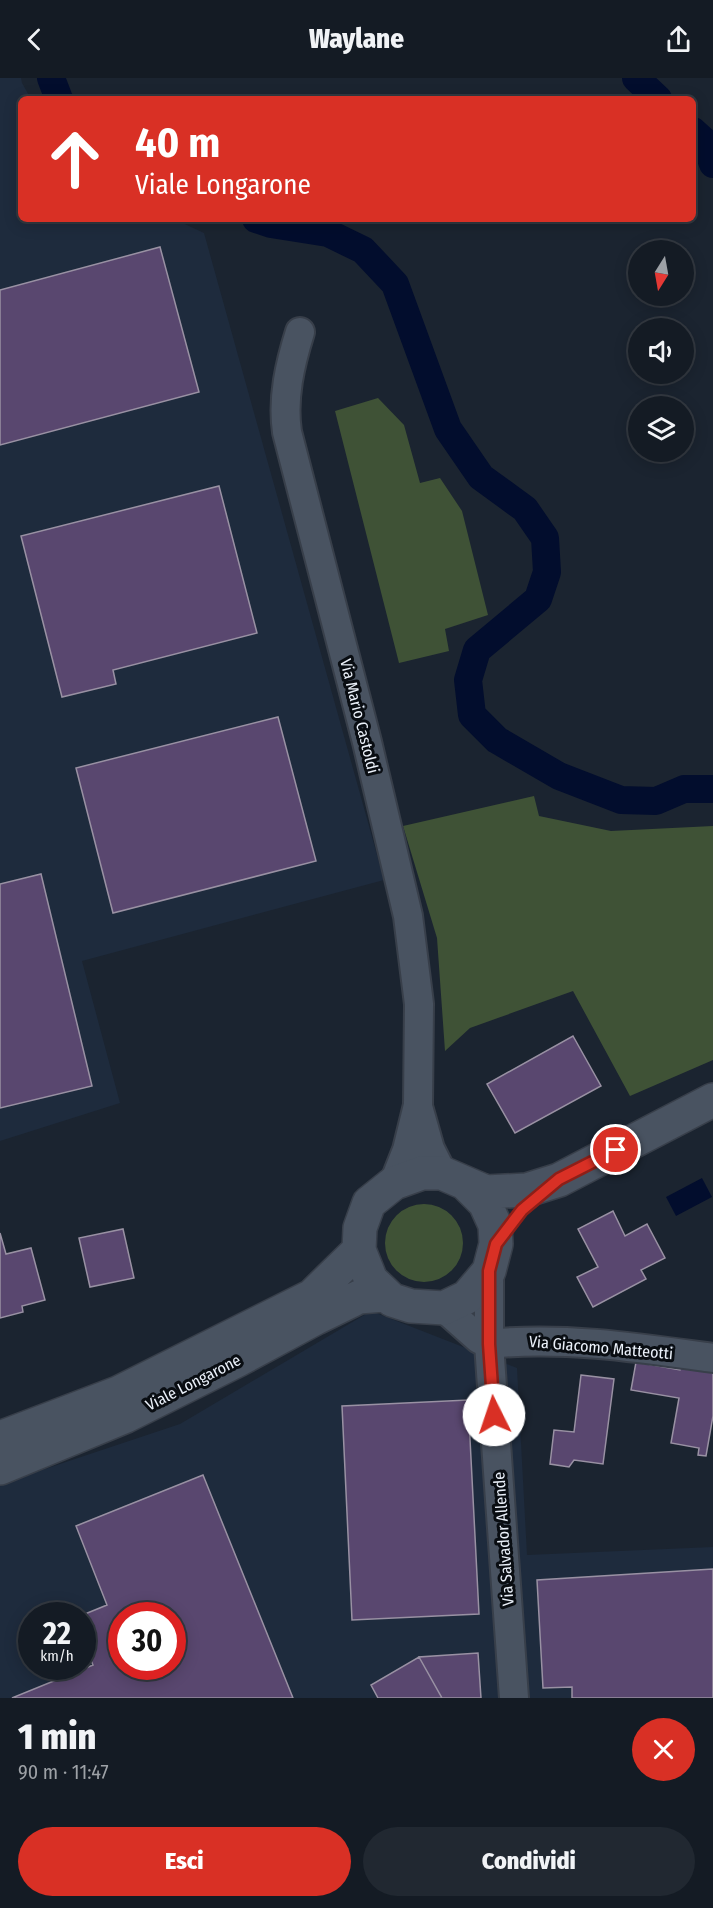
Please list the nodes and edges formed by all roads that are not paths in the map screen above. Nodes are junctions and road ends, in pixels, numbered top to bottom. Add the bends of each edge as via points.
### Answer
1 (300, 332) dead end
2 (713, 1100) edge
3 (418, 1105) junction
4 (454, 1178) junction
5 (559, 1179) junction
6 (394, 1183) junction
7 (359, 1250) junction
8 (493, 1258) junction
9 (384, 1295) junction
10 (444, 1308) junction
11 (489, 1344) junction
12 (713, 1358) edge
13 (0, 1438) edge
14 (0, 1468) edge
15 (514, 1698) edge

1 - 3 street, Via Mario Castoldi via 292,355 284,416 408,916 419,1004
2 - 5 main road
3 - 4 street, Via Mario Castoldi via 424,1134
3 - 6 street, Via Mario Castoldi
4 - 5 main road via 486,1192 527,1190
4 - 6 main road via 422,1173
4 - 8 main road via 485,1203 490,1212 495,1226
5 - 8 main road via 522,1210
6 - 7 main road via 369,1203 360,1228
7 - 9 main road via 371,1280
7 - 13 main road, Viale Longarone via 312,1296 118,1393
8 - 10 main road via 467,1297
8 - 11 street, Via Salvador Allende
9 - 10 main road via 411,1306
9 - 14 main road, Viale Longarone via 359,1297 126,1416
10 - 11 street
11 - 12 street, Via Giacomo Matteotti via 527,1341 618,1346
11 - 15 street, Via Salvador Allende

